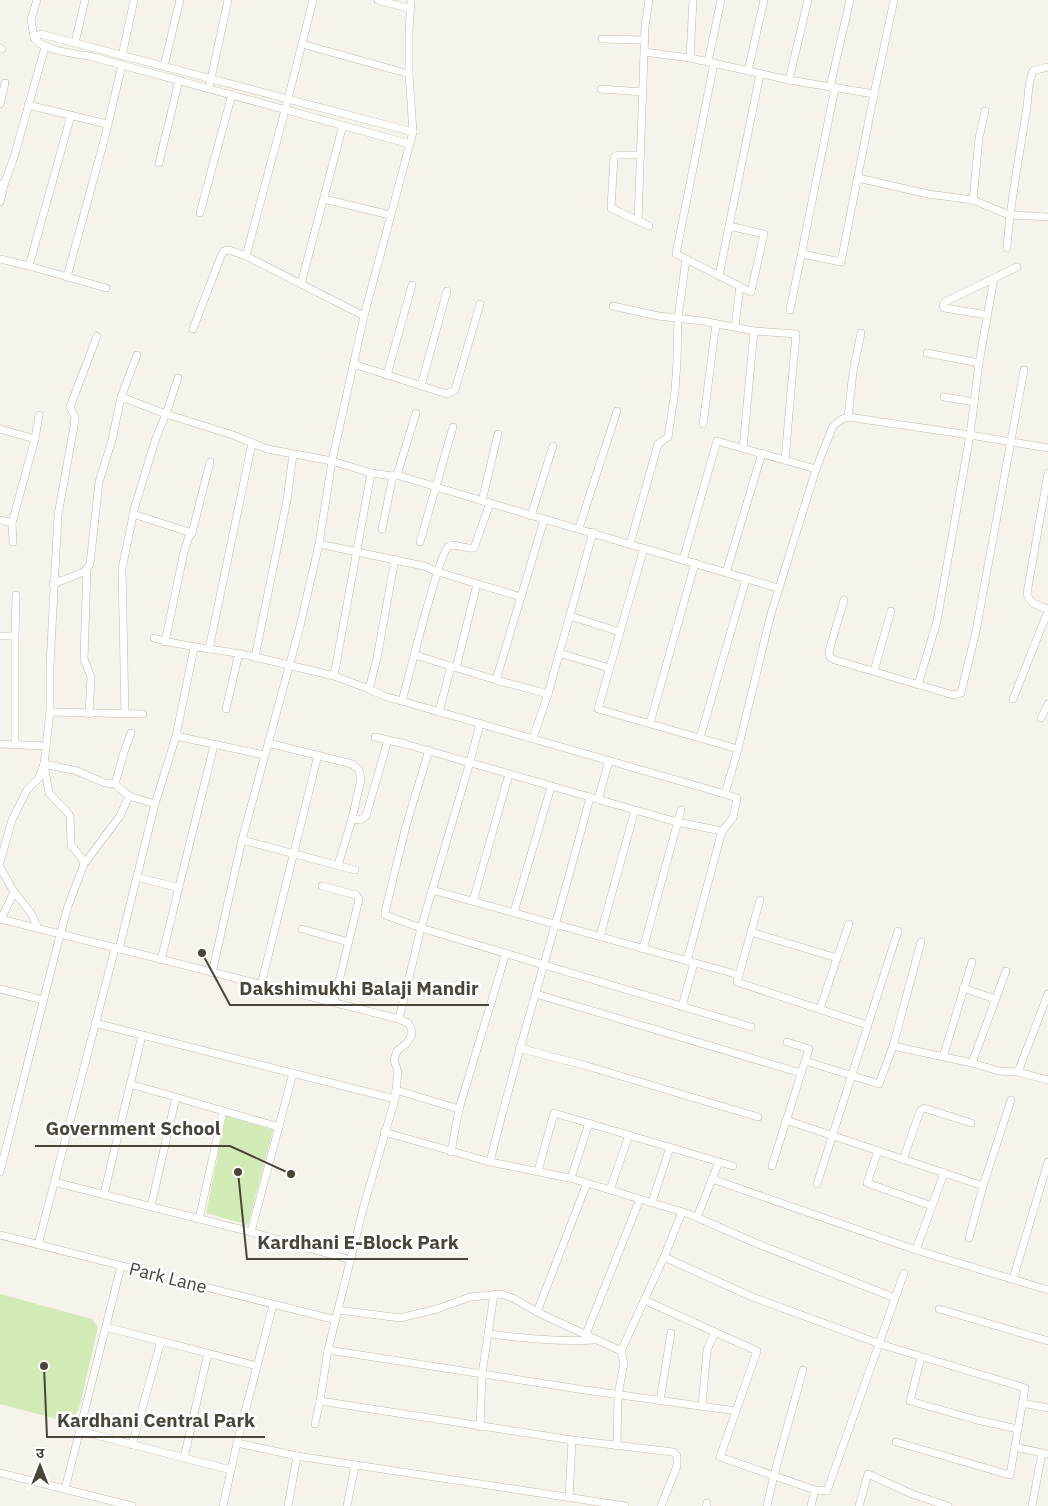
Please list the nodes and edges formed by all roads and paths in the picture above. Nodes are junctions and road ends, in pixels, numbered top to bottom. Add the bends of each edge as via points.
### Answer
1 (36, 0) edge
2 (86, 0) edge
3 (134, 0) edge
4 (180, 0) edge
5 (228, 0) edge
6 (313, 0) edge
7 (378, 0) edge
8 (411, 0) edge
9 (649, 0) edge
10 (693, 0) edge
11 (721, 0) edge
12 (764, 0) edge
13 (808, 0) edge
14 (850, 0) edge
15 (894, 0) edge
16 (411, 9) junction
17 (35, 38) junction
18 (602, 39) dead end
19 (645, 40) junction
20 (75, 43) junction
21 (302, 44) junction
22 (44, 47) junction
23 (644, 52) junction
24 (122, 56) junction
25 (690, 58) junction
26 (711, 63) junction
27 (122, 65) junction
28 (164, 66) junction
29 (1048, 66) edge
30 (748, 71) junction
31 (409, 74) junction
32 (760, 74) junction
33 (211, 78) junction
34 (179, 80) junction
35 (789, 80) junction
36 (5, 83) dead end
37 (209, 88) junction
38 (833, 88) junction
39 (601, 89) dead end
40 (642, 92) junction
41 (232, 94) junction
42 (874, 94) junction
43 (288, 99) junction
44 (0, 104) edge
45 (28, 105) junction
46 (285, 109) junction
47 (986, 111) dead end
48 (71, 115) junction
49 (107, 124) junction
50 (344, 125) junction
51 (412, 132) junction
52 (410, 144) junction
53 (640, 155) junction
54 (159, 163) dead end
55 (858, 178) junction
56 (2, 184) edge
57 (324, 199) junction
58 (973, 200) junction
59 (0, 202) edge
60 (200, 213) dead end
61 (390, 215) junction
62 (1009, 215) junction
63 (1048, 218) edge
64 (638, 221) junction
65 (649, 226) dead end
66 (729, 226) junction
67 (1007, 248) dead end
68 (802, 254) junction
69 (246, 256) junction
70 (0, 259) edge
71 (686, 259) junction
72 (30, 266) junction
73 (1016, 267) dead end
74 (718, 276) junction
75 (68, 277) junction
76 (994, 278) junction
77 (301, 284) junction
78 (412, 285) dead end
79 (740, 286) junction
80 (106, 288) dead end
81 (447, 291) dead end
82 (480, 304) dead end
83 (613, 306) dead end
84 (790, 310) dead end
85 (364, 316) junction
86 (988, 316) junction
87 (678, 318) junction
88 (716, 324) junction
89 (736, 327) junction
90 (193, 329) dead end
91 (754, 331) junction
92 (861, 333) dead end
93 (97, 336) dead end
94 (927, 352) dead end
95 (137, 355) dead end
96 (979, 363) junction
97 (353, 364) junction
98 (1024, 370) dead end
99 (387, 375) junction
100 (178, 378) dead end
101 (421, 386) junction
102 (121, 397) junction
103 (944, 397) dead end
104 (974, 402) junction
105 (617, 411) dead end
106 (416, 413) dead end
107 (166, 414) junction
108 (39, 415) dead end
109 (848, 417) junction
110 (703, 424) dead end
111 (453, 428) dead end
112 (0, 429) edge
113 (498, 434) dead end
114 (970, 435) junction
115 (35, 439) junction
116 (1012, 442) junction
117 (252, 443) junction
118 (552, 446) dead end
119 (743, 448) junction
120 (1048, 448) edge
121 (762, 453) junction
122 (293, 454) junction
123 (785, 460) junction
124 (332, 461) junction
125 (210, 462) dead end
126 (816, 469) junction
127 (371, 473) junction
128 (1048, 473) edge
129 (395, 476) junction
130 (435, 487) junction
131 (482, 501) junction
132 (490, 503) junction
133 (134, 514) junction
134 (531, 516) junction
135 (0, 520) edge
136 (544, 520) junction
137 (12, 523) junction
138 (579, 528) junction
139 (382, 529) dead end
140 (593, 532) junction
141 (192, 533) junction
142 (13, 542) dead end
143 (420, 542) dead end
144 (319, 544) junction
145 (630, 544) junction
146 (644, 548) junction
147 (358, 551) junction
148 (395, 560) junction
149 (683, 560) junction
150 (695, 563) junction
151 (87, 569) junction
152 (438, 572) junction
153 (726, 573) junction
154 (746, 579) junction
155 (53, 584) junction
156 (477, 584) junction
157 (778, 588) junction
158 (16, 595) dead end
159 (521, 597) junction
160 (844, 600) dead end
161 (1048, 610) edge
162 (891, 611) dead end
163 (570, 616) junction
164 (620, 632) junction
165 (0, 636) edge
166 (15, 636) junction
167 (154, 638) dead end
168 (165, 642) junction
169 (194, 648) junction
170 (209, 649) junction
171 (239, 653) junction
172 (559, 653) junction
173 (415, 655) junction
174 (255, 657) junction
175 (290, 665) junction
176 (454, 667) junction
177 (609, 668) junction
178 (874, 671) junction
179 (334, 676) junction
180 (496, 680) junction
181 (918, 685) junction
182 (369, 689) junction
183 (548, 694) junction
184 (1013, 699) dead end
185 (402, 701) junction
186 (1048, 704) edge
187 (226, 709) dead end
188 (50, 712) junction
189 (439, 712) junction
190 (89, 714) junction
191 (125, 714) junction
192 (144, 714) dead end
193 (1041, 718) dead end
194 (650, 723) junction
195 (480, 724) junction
196 (131, 733) dead end
197 (176, 736) junction
198 (375, 737) dead end
199 (533, 738) junction
200 (700, 738) junction
201 (388, 740) junction
202 (268, 743) junction
203 (0, 744) edge
204 (15, 744) junction
205 (214, 745) junction
206 (46, 746) junction
207 (738, 749) junction
208 (429, 750) junction
209 (264, 755) junction
210 (318, 755) junction
211 (609, 761) junction
212 (470, 762) junction
213 (44, 764) junction
214 (509, 774) junction
215 (116, 784) junction
216 (551, 787) junction
217 (719, 792) junction
218 (129, 796) junction
219 (590, 797) junction
220 (598, 800) junction
221 (155, 804) junction
222 (635, 810) junction
223 (681, 810) dead end
224 (352, 819) junction
225 (677, 822) junction
226 (722, 831) junction
227 (242, 840) junction
228 (295, 854) junction
229 (0, 862) edge
230 (84, 864) junction
231 (338, 865) junction
232 (0, 867) edge
233 (356, 870) dead end
234 (137, 877) junction
235 (322, 886) dead end
236 (179, 888) junction
237 (432, 890) junction
238 (14, 892) junction
239 (760, 900) dead end
240 (473, 901) junction
241 (514, 912) junction
242 (0, 919) edge
243 (555, 924) junction
244 (849, 924) dead end
245 (38, 928) junction
246 (421, 928) junction
247 (302, 929) dead end
248 (898, 931) dead end
249 (751, 932) junction
250 (60, 934) junction
251 (600, 936) junction
252 (348, 942) junction
253 (921, 942) dead end
254 (117, 949) junction
255 (643, 949) junction
256 (506, 953) junction
257 (837, 958) junction
258 (161, 960) junction
259 (691, 962) junction
260 (972, 962) dead end
261 (544, 964) junction
262 (1006, 971) dead end
263 (212, 973) junction
264 (739, 975) junction
265 (261, 985) junction
266 (963, 988) junction
267 (0, 989) edge
268 (536, 994) junction
269 (1048, 994) edge
270 (995, 999) junction
271 (43, 1000) junction
272 (334, 1002) junction
273 (682, 1006) junction
274 (820, 1009) junction
275 (399, 1019) junction
276 (95, 1023) junction
277 (867, 1025) junction
278 (751, 1027) dead end
279 (142, 1035) junction
280 (787, 1042) dead end
281 (893, 1046) junction
282 (519, 1048) junction
283 (943, 1056) junction
284 (805, 1061) junction
285 (972, 1063) junction
286 (1018, 1072) junction
287 (801, 1073) junction
288 (293, 1074) junction
289 (851, 1076) junction
290 (1048, 1080) edge
291 (130, 1084) junction
292 (396, 1090) junction
293 (176, 1097) junction
294 (394, 1099) junction
295 (1011, 1100) dead end
296 (459, 1109) junction
297 (223, 1111) junction
298 (758, 1117) dead end
299 (786, 1120) junction
300 (589, 1123) junction
301 (971, 1123) dead end
302 (279, 1127) junction
303 (384, 1132) junction
304 (628, 1135) junction
305 (833, 1136) junction
306 (670, 1147) junction
307 (878, 1151) junction
308 (451, 1152) junction
309 (903, 1160) junction
310 (490, 1162) junction
311 (718, 1162) junction
312 (1048, 1162) edge
313 (733, 1166) dead end
314 (772, 1166) dead end
315 (0, 1169) edge
316 (538, 1171) junction
317 (944, 1173) junction
318 (571, 1178) junction
319 (712, 1179) junction
320 (54, 1182) junction
321 (587, 1183) junction
322 (818, 1184) dead end
323 (983, 1186) junction
324 (610, 1190) junction
325 (104, 1194) junction
326 (640, 1199) junction
327 (652, 1202) junction
328 (151, 1206) junction
329 (932, 1206) junction
330 (682, 1212) junction
331 (697, 1217) junction
332 (198, 1218) junction
333 (252, 1232) junction
334 (0, 1235) edge
335 (969, 1238) dead end
336 (38, 1244) junction
337 (916, 1250) junction
338 (664, 1257) junction
339 (351, 1260) junction
340 (121, 1266) junction
341 (904, 1274) dead end
342 (1013, 1279) junction
343 (1048, 1290) edge
344 (494, 1294) junction
345 (895, 1298) junction
346 (644, 1300) junction
347 (273, 1305) junction
348 (938, 1309) dead end
349 (338, 1310) junction
350 (537, 1312) junction
351 (336, 1320) junction
352 (106, 1327) junction
353 (715, 1332) junction
354 (671, 1333) dead end
355 (488, 1334) junction
356 (586, 1334) junction
357 (597, 1340) junction
358 (161, 1341) junction
359 (1048, 1341) edge
360 (880, 1344) junction
361 (328, 1350) junction
362 (621, 1351) junction
363 (208, 1353) junction
364 (921, 1357) junction
365 (257, 1366) junction
366 (803, 1370) dead end
367 (482, 1374) junction
368 (618, 1395) junction
369 (660, 1400) junction
370 (320, 1401) junction
371 (1022, 1404) junction
372 (702, 1406) junction
373 (1048, 1408) edge
374 (736, 1411) junction
375 (315, 1424) dead end
376 (480, 1427) junction
377 (1018, 1430) junction
378 (80, 1431) junction
379 (572, 1440) junction
380 (896, 1442) dead end
381 (237, 1443) junction
382 (132, 1444) junction
383 (617, 1446) junction
384 (1015, 1447) junction
385 (1045, 1453) edge
386 (297, 1456) junction
387 (184, 1458) junction
388 (355, 1465) junction
389 (231, 1470) junction
390 (0, 1473) edge
391 (774, 1475) junction
392 (65, 1490) junction
393 (815, 1490) junction
394 (569, 1498) junction
395 (132, 1506) edge
396 (223, 1506) edge
397 (288, 1506) edge
398 (347, 1506) edge
399 (625, 1506) edge
400 (661, 1506) edge
401 (768, 1506) edge
402 (811, 1506) edge
403 (858, 1506) edge
404 (948, 1506) edge
405 (1032, 1506) edge

1 - 17 street via 31,19
2 - 20 street
3 - 24 street
4 - 28 street
5 - 33 street
6 - 21 street
7 - 16 street
8 - 16 street
9 - 19 street
10 - 25 street
11 - 26 street
12 - 30 street
13 - 35 street
14 - 38 street
15 - 42 street
16 - 31 street
17 - 20 street via 41,34
17 - 22 street
18 - 19 street
19 - 23 street
20 - 24 street
21 - 31 street
21 - 43 street
22 - 27 street
22 - 45 street
23 - 25 street
23 - 40 street
24 - 28 street
25 - 26 street
26 - 30 street
26 - 71 street via 676,254
27 - 34 street
27 - 49 street
28 - 33 street
29 - 62 street via 1033,71 1030,77
30 - 32 street
31 - 51 street
32 - 35 street
32 - 66 street
33 - 37 street
33 - 43 street
34 - 37 street
34 - 54 street
35 - 38 street
36 - 44 street
37 - 41 street
38 - 42 street
38 - 68 street
39 - 40 street
40 - 53 street
41 - 46 street
41 - 60 street
42 - 55 street
43 - 46 street
43 - 51 street
45 - 48 street
45 - 56 street via 14,157
46 - 50 street
46 - 69 street
47 - 58 street via 979,138
48 - 49 street
48 - 72 street
49 - 75 street
50 - 52 street
50 - 57 street
51 - 52 street
52 - 61 street
53 - 64 street
53 - 64 street via 614,157 611,203 611,208
55 - 58 street via 928,194
55 - 68 street via 841,262
56 - 59 street
57 - 61 street
57 - 77 street
58 - 62 street
61 - 85 street
62 - 63 street
62 - 67 street
64 - 65 street
66 - 74 street
66 - 79 street via 764,234 751,292
68 - 84 street
69 - 77 street
69 - 90 street via 229,250 220,256
70 - 72 street
71 - 74 street
71 - 87 street
72 - 75 street
73 - 76 street
74 - 79 street
75 - 80 street
76 - 86 street
76 - 86 street via 943,305 944,308
77 - 85 street
78 - 99 street
79 - 89 street
81 - 101 street
82 - 101 street via 455,390 447,394
83 - 87 street
85 - 97 street
86 - 96 street
87 - 88 street
87 - 145 street via 677,368 668,437 658,444
88 - 89 street
88 - 110 street
89 - 91 street
91 - 119 street
91 - 123 street via 796,334
92 - 109 street
93 - 155 street via 70,407 75,417 58,515
94 - 96 street
95 - 102 street
96 - 104 street
97 - 99 street
97 - 124 street
98 - 116 street
99 - 101 street
100 - 107 street
102 - 107 street
102 - 151 street via 99,482 92,557
103 - 104 street
104 - 114 street
105 - 138 street
106 - 129 street
107 - 117 street
107 - 133 street
108 - 115 street
109 - 114 street
109 - 126 street via 833,426
111 - 130 street
112 - 115 street
113 - 131 street
114 - 116 street
114 - 181 street via 937,621
115 - 137 street
116 - 120 street
116 - 181 street via 961,693 953,695
117 - 122 street via 267,450
117 - 170 street
118 - 134 street
119 - 121 street
119 - 149 street via 717,441
121 - 123 street
121 - 153 street
122 - 124 street
122 - 174 street via 287,500
123 - 126 street
124 - 127 street
124 - 144 street
125 - 141 street
126 - 157 street
127 - 129 street
127 - 147 street
128 - 161 street via 1027,594 1032,603
129 - 130 street
129 - 139 street
130 - 131 street
130 - 143 street
131 - 132 street
132 - 134 street
132 - 152 street via 476,546 470,549 450,545
133 - 141 street
133 - 191 street via 122,569
134 - 136 street
135 - 137 street
136 - 138 street
136 - 159 street
137 - 142 street
138 - 140 street
140 - 145 street
140 - 163 street
141 - 168 street via 184,552
144 - 147 street
144 - 175 street
145 - 146 street
146 - 149 street
146 - 164 street
147 - 148 street
147 - 179 street
148 - 152 street
148 - 182 street
149 - 150 street
150 - 153 street
150 - 194 street
151 - 155 street
151 - 190 street via 84,659 91,677
152 - 156 street
152 - 173 street
153 - 154 street
154 - 157 street
154 - 200 street
155 - 188 street
156 - 159 street
156 - 176 street
157 - 207 street
158 - 166 street
159 - 180 street
160 - 178 street via 830,657
161 - 184 street
162 - 178 street
163 - 164 street
163 - 172 street
164 - 177 street
165 - 166 street
166 - 204 street
167 - 168 street
168 - 169 street
169 - 170 street
169 - 197 street
170 - 171 street
171 - 174 street
171 - 187 street
172 - 177 street
172 - 183 street
173 - 176 street
173 - 185 street
174 - 175 street
175 - 179 street
175 - 202 street
176 - 180 street
176 - 189 street
177 - 194 street via 598,709
178 - 181 street
179 - 182 street
180 - 183 street
182 - 185 street
183 - 199 street
185 - 189 street
186 - 193 street
188 - 190 street
188 - 206 street
189 - 195 street
190 - 191 street
191 - 192 street
194 - 200 street
195 - 199 street
195 - 212 street
196 - 215 street
197 - 205 street
197 - 221 street
198 - 201 street
199 - 211 street
200 - 207 street
201 - 208 street
201 - 224 street via 366,816 360,820
202 - 209 street
202 - 210 street
203 - 204 street
204 - 206 street
205 - 209 street
205 - 236 street
206 - 213 street
207 - 217 street via 725,794
208 - 212 street
208 - 246 street via 385,912 385,916
209 - 227 street
210 - 224 street via 352,764 359,770 361,779
210 - 228 street
211 - 217 street
211 - 220 street
212 - 214 street
212 - 237 street
213 - 215 street
213 - 229 street via 39,778 28,790 12,820
213 - 230 street via 49,793 70,816 71,845
214 - 216 street
214 - 240 street
215 - 218 street
216 - 219 street
216 - 241 street
217 - 226 street via 737,798 733,818
218 - 221 street
218 - 230 street via 120,816
219 - 220 street
219 - 243 street
220 - 222 street
221 - 234 street
222 - 225 street
222 - 251 street
223 - 225 street
224 - 231 street
225 - 226 street
225 - 255 street
226 - 259 street
227 - 228 street
227 - 263 street
228 - 231 street
228 - 265 street
230 - 250 street
231 - 233 street
232 - 238 street
234 - 236 street
234 - 254 street
235 - 252 street via 358,896
236 - 258 street
237 - 240 street
237 - 246 street
238 - 242 street
238 - 245 street
239 - 249 street
240 - 241 street
241 - 243 street
242 - 245 street
243 - 251 street
243 - 261 street
244 - 257 street
245 - 250 street
246 - 256 street
246 - 275 street
247 - 252 street
248 - 277 street
249 - 257 street
249 - 264 street
250 - 254 street
250 - 271 street
251 - 255 street
252 - 272 street
253 - 281 street
254 - 258 street
254 - 276 street
255 - 259 street
256 - 261 street
256 - 296 street
257 - 274 street
258 - 263 street
259 - 264 street
259 - 273 street
260 - 266 street
261 - 268 street
261 - 273 street
262 - 270 street
263 - 265 street
264 - 274 street via 737,982
265 - 272 street
266 - 270 street
266 - 283 street
267 - 271 street
268 - 282 street
268 - 287 street
269 - 286 street
270 - 285 street
271 - 315 street
272 - 275 street
273 - 278 street
274 - 277 street
275 - 292 street via 408,1023 412,1035 397,1051 394,1060 398,1072
276 - 279 street
276 - 320 street
277 - 289 street
279 - 288 street
279 - 291 street
280 - 284 street via 809,1049
281 - 283 street
281 - 289 street via 879,1084
282 - 298 street
282 - 310 street
283 - 285 street
284 - 287 street
284 - 289 street
285 - 286 street via 998,1071
286 - 290 street
287 - 299 street
288 - 294 street
288 - 302 street
289 - 305 street
291 - 293 street
291 - 325 street
292 - 294 street
292 - 296 street
293 - 297 street
293 - 328 street
294 - 303 street
295 - 323 street
296 - 308 street
297 - 302 street
297 - 332 street
299 - 305 street
299 - 314 street
300 - 304 street
300 - 316 street via 554,1113
300 - 318 street
301 - 309 street via 924,1108 920,1111
302 - 333 street
303 - 308 street
303 - 339 street
304 - 306 street
304 - 324 street
305 - 307 street
305 - 322 street
306 - 311 street
306 - 327 street
307 - 309 street
307 - 329 street via 867,1183
308 - 310 street
309 - 317 street
310 - 316 street
311 - 313 street
311 - 319 street
312 - 342 street
316 - 318 street
317 - 323 street
317 - 329 street
318 - 321 street
319 - 331 street
319 - 337 street
320 - 325 street
320 - 336 street
321 - 324 street
321 - 350 street
323 - 335 street
324 - 326 street
325 - 328 street
326 - 327 street
326 - 356 street
327 - 330 street
328 - 332 street
329 - 337 street
330 - 331 street
330 - 338 street
331 - 345 street
332 - 333 street
333 - 339 street
334 - 336 street, Park Lane
336 - 340 street, Park Lane
337 - 342 street
338 - 346 street
338 - 360 street via 750,1296
339 - 349 street
340 - 347 street, Park Lane
340 - 352 street
341 - 345 street
342 - 343 street
344 - 349 street via 470,1297 400,1318
344 - 350 street via 513,1298
344 - 355 street
345 - 360 street
346 - 353 street
346 - 362 street
347 - 351 street, Park Lane
347 - 365 street
348 - 359 street
349 - 351 street
350 - 356 street
351 - 361 street
352 - 358 street
352 - 378 street
353 - 372 street via 707,1350
353 - 374 street via 757,1351
354 - 369 street
355 - 357 street
355 - 367 street
356 - 357 street
357 - 362 street
358 - 363 street
358 - 382 street
360 - 364 street
360 - 393 street via 827,1492
361 - 367 street
361 - 370 street
362 - 368 street via 624,1363
363 - 365 street
363 - 387 street
364 - 371 street via 1025,1388
364 - 377 street via 910,1401
365 - 381 street
366 - 391 street
367 - 368 street
367 - 376 street
368 - 369 street
368 - 383 street
369 - 372 street
370 - 375 street
370 - 376 street
371 - 373 street
371 - 377 street
372 - 374 street
374 - 391 street via 720,1457
376 - 379 street
377 - 384 street
378 - 382 street
378 - 392 street
379 - 383 street
379 - 394 street
380 - 384 street via 1010,1475
381 - 386 street
381 - 389 street
382 - 387 street
383 - 400 street via 673,1452 677,1456 678,1466
384 - 385 street
385 - 405 street
386 - 388 street
386 - 397 street
387 - 389 street
388 - 394 street
388 - 398 street
389 - 396 street
390 - 392 street
391 - 393 street
391 - 401 street
392 - 395 street
393 - 402 street
394 - 399 street
403 - 404 street via 868,1474

